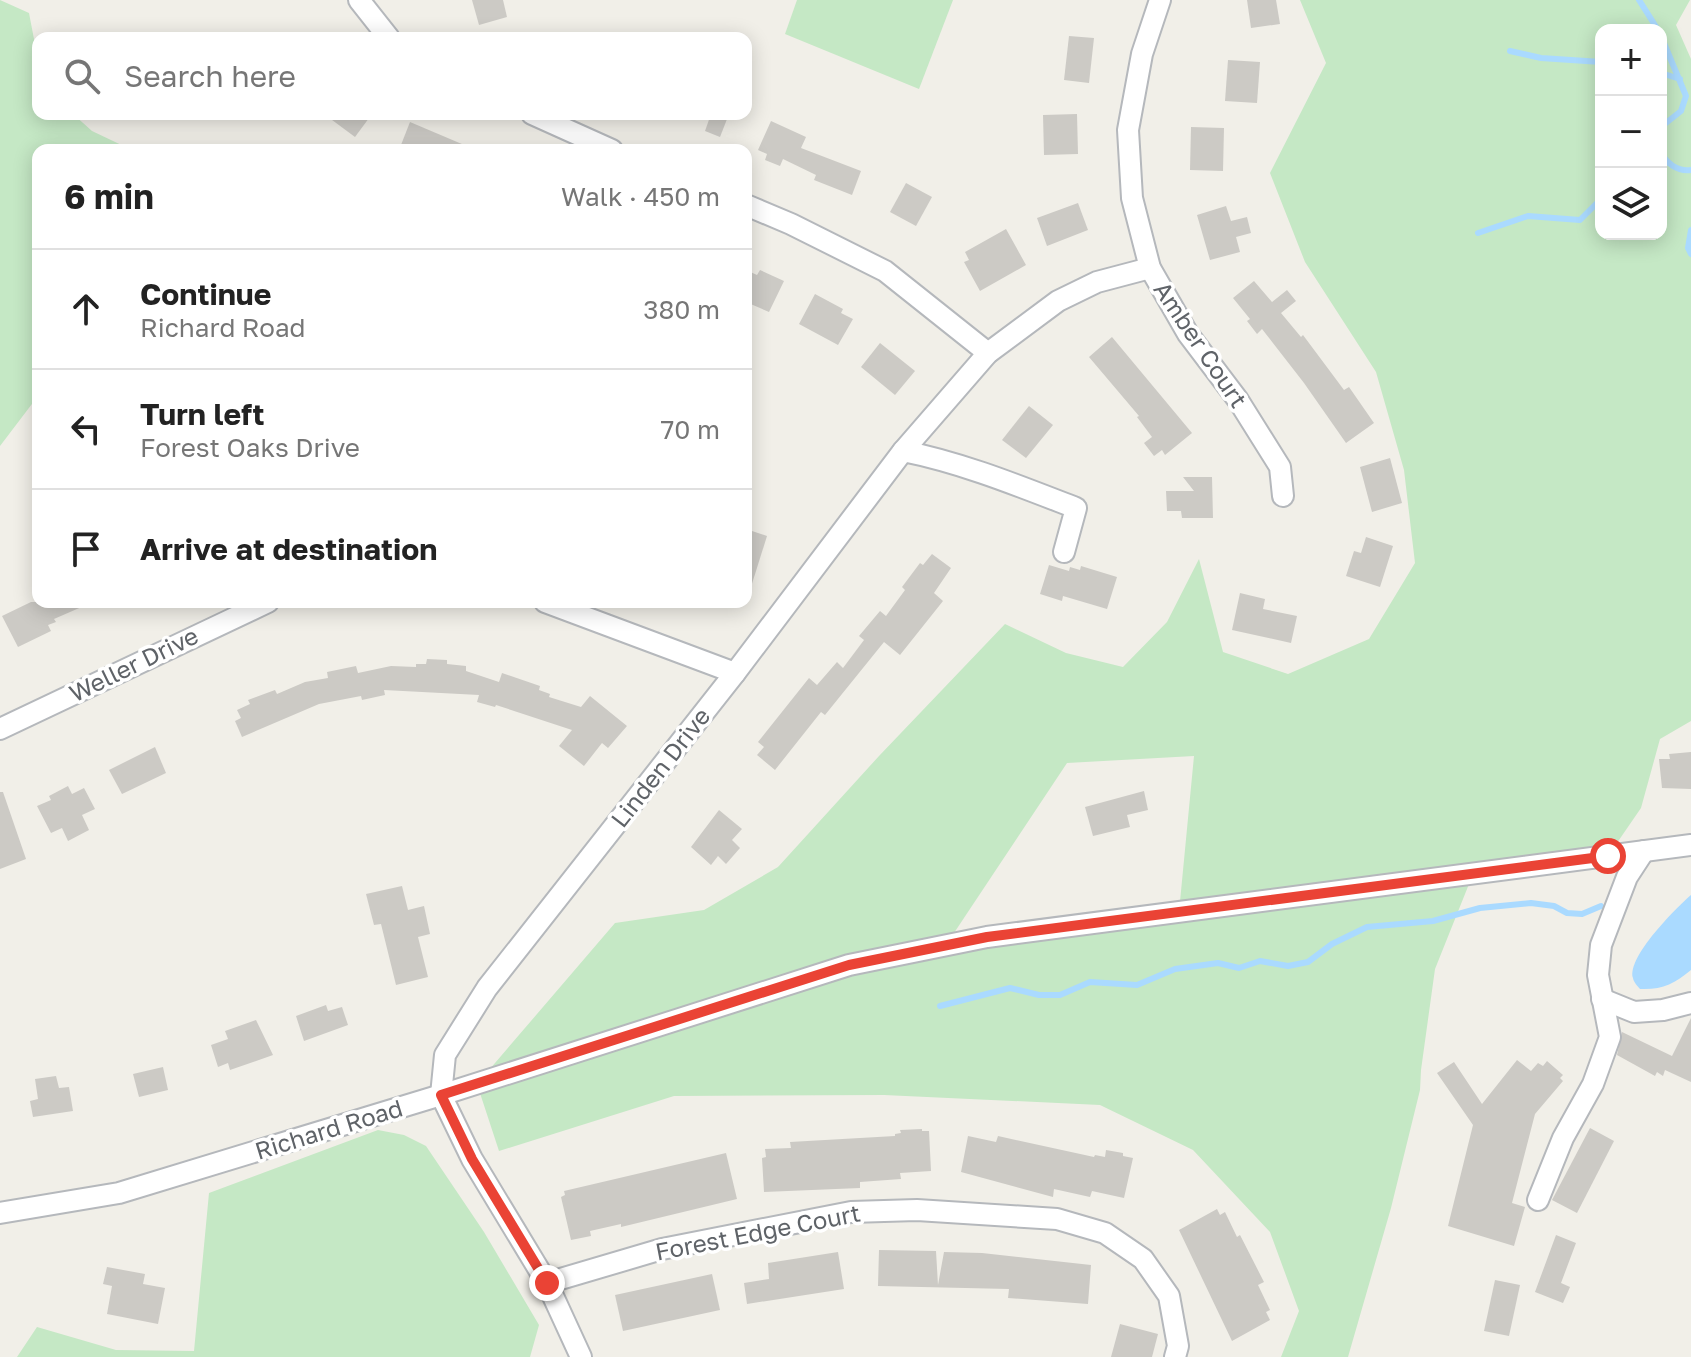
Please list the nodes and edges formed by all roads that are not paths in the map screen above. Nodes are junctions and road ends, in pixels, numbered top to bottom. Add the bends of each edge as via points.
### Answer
1 (359, 0) edge
2 (1160, 0) edge
3 (384, 32) edge
4 (545, 120) edge
5 (599, 144) edge
6 (752, 208) edge
7 (1150, 268) junction
8 (988, 353) junction
9 (903, 451) junction
10 (1283, 496) dead end
11 (1064, 552) dead end
12 (255, 608) edge
13 (561, 608) edge
14 (735, 673) junction
15 (0, 729) edge
16 (1691, 845) edge
17 (1644, 851) junction
18 (1602, 999) junction
19 (1691, 1003) edge
20 (441, 1095) junction
21 (1538, 1200) dead end
22 (0, 1213) edge
23 (547, 1283) junction
24 (581, 1357) edge
25 (1175, 1357) edge

1 - 3 street
2 - 7 street, Amber Court via 1142,54 1128,130 1132,198
4 - 5 street
6 - 8 street via 885,271
7 - 8 street, Linden Drive via 1097,282 1058,301
7 - 10 street, Amber Court via 1188,334 1280,467
8 - 9 street, Linden Drive
9 - 11 street via 982,472 1076,508
9 - 14 street, Linden Drive
12 - 15 street, Weller Drive
13 - 14 street
14 - 20 street, Linden Drive via 487,988 445,1055
16 - 17 street, Richard Road
17 - 18 street via 1627,877 1601,945
17 - 20 street, Richard Road via 987,937 863,962
18 - 19 street via 1634,1012
18 - 21 street via 1610,1037
20 - 22 street, Richard Road via 119,1193
20 - 23 street via 472,1159
23 - 24 street
23 - 25 street, Forest Edge Court via 662,1249 851,1212 917,1210 1057,1219 1105,1233 1143,1259 1169,1296 1178,1346

